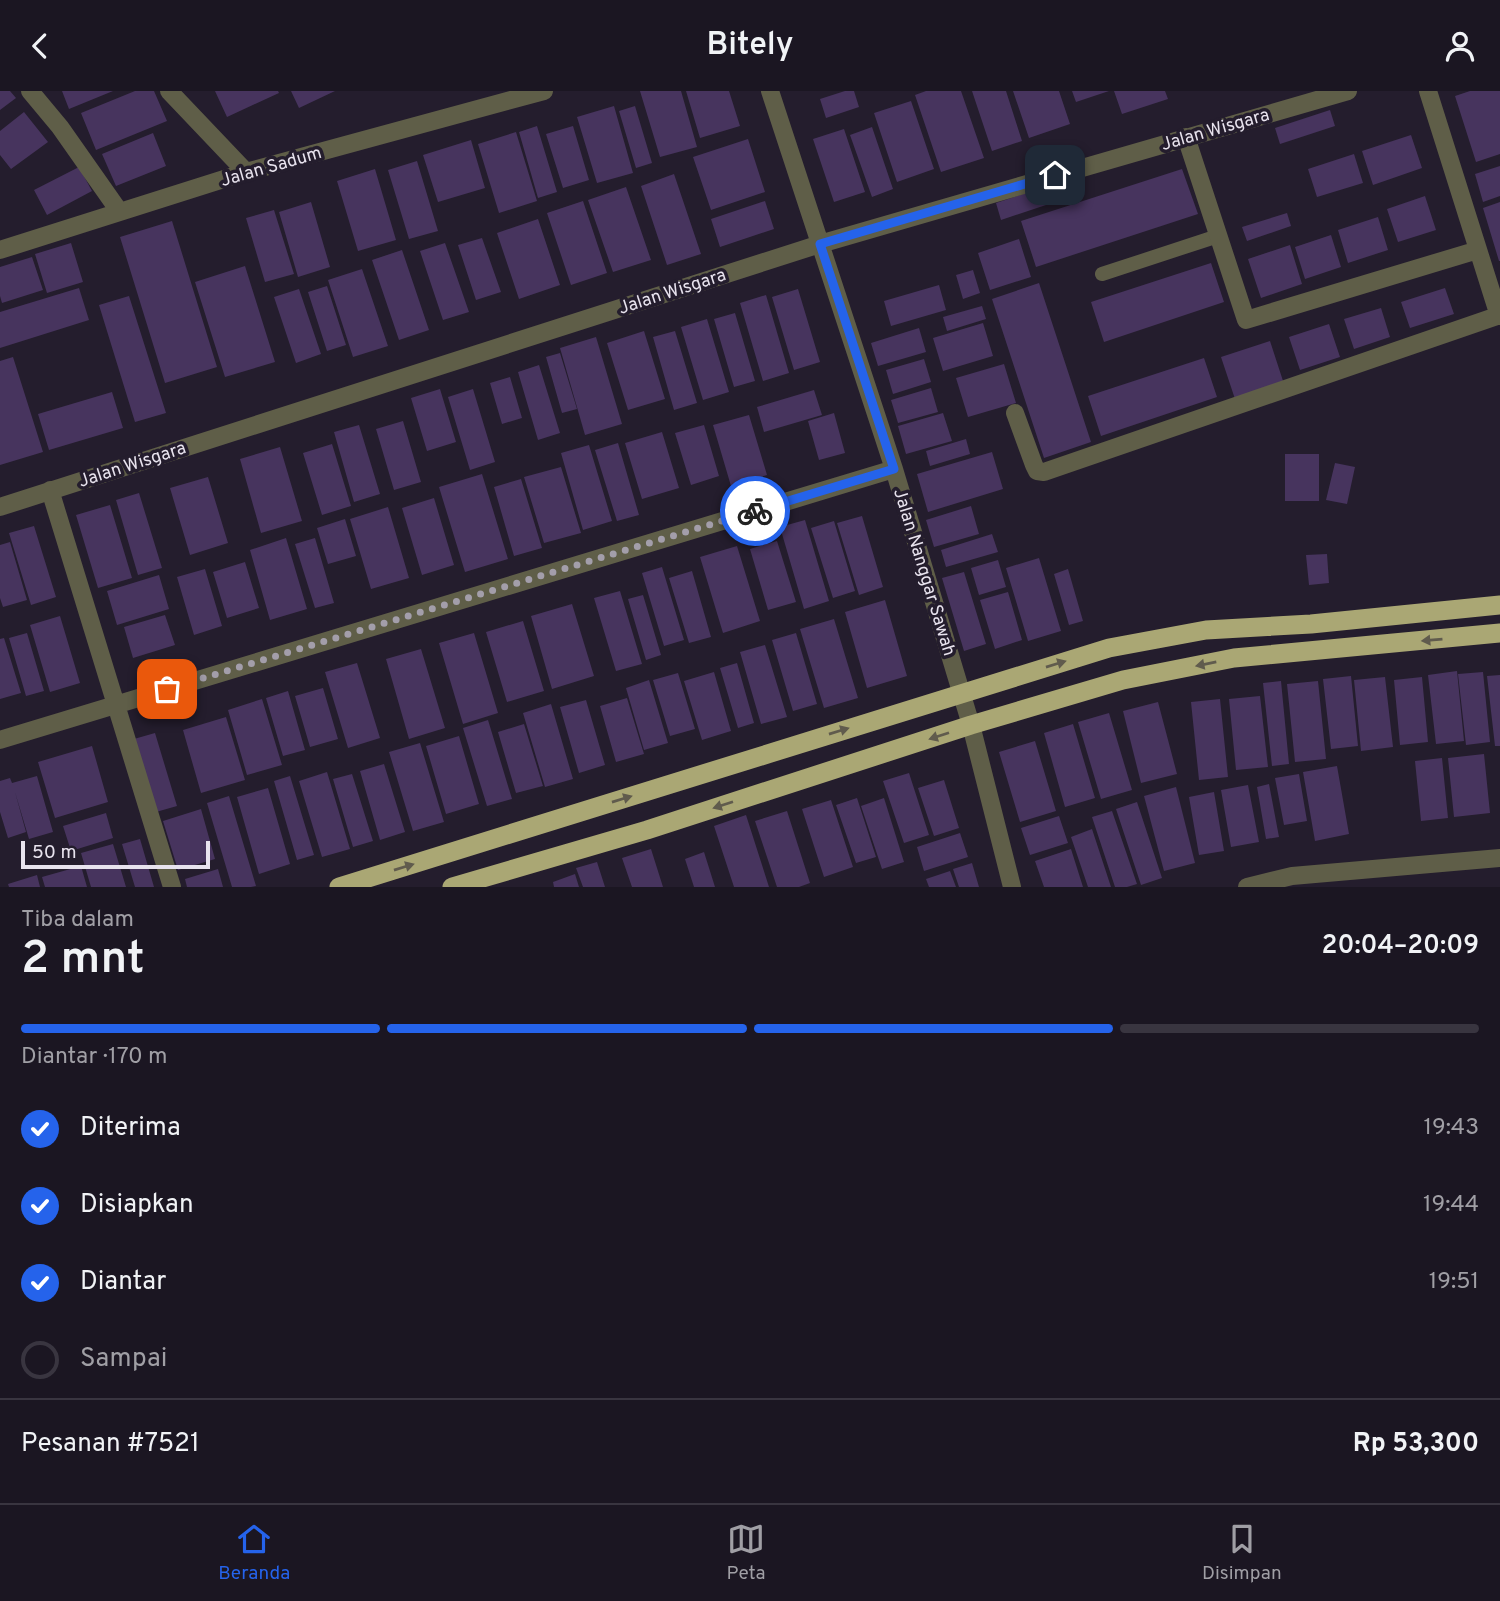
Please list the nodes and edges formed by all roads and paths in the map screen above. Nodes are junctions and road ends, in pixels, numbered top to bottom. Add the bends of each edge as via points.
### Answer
1 (30, 91) edge
2 (169, 91) edge
3 (544, 91) edge
4 (770, 91) edge
5 (1348, 91) edge
6 (1428, 91) edge
7 (1186, 137) junction
8 (246, 172) junction
9 (119, 211) junction
10 (1218, 236) junction
11 (820, 244) junction
12 (0, 250) edge
13 (1478, 250) junction
14 (1102, 274) dead end
15 (1499, 316) edge
16 (1015, 413) dead end
17 (894, 469) junction
18 (50, 490) junction
19 (0, 506) edge
20 (1500, 605) edge
21 (1500, 633) edge
22 (961, 693) junction
23 (115, 705) junction
24 (971, 725) junction
25 (0, 740) edge
26 (1500, 858) edge
27 (172, 887) edge
28 (339, 887) edge
29 (452, 887) edge
30 (1012, 887) edge
31 (1247, 887) edge

1 - 9 street
2 - 8 street
3 - 8 street, Jalan Sadum
4 - 11 street, Jalan Nanggar Sawah
5 - 7 street, Jalan Wisgara
6 - 13 street
7 - 10 street
7 - 11 street, Jalan Wisgara
8 - 9 street, Jalan Sadum
9 - 12 street, Jalan Sadum
10 - 13 street via 1246,320
10 - 14 lane
11 - 17 street, Jalan Nanggar Sawah
11 - 18 street, Jalan Wisgara
13 - 15 street
15 - 16 street via 1044,472 1034,465
17 - 22 street, Jalan Nanggar Sawah
17 - 23 street
18 - 19 street, Jalan Wisgara
18 - 23 street
22 -> 20 highway via 1108,648 1206,630
21 -> 24 highway via 1234,659 1123,680
22 - 24 street, Jalan Nanggar Sawah
28 -> 22 highway
23 - 25 street
23 - 27 street
24 -> 29 highway via 647,830
24 - 30 street, Jalan Nanggar Sawah
26 - 31 street via 1292,876

